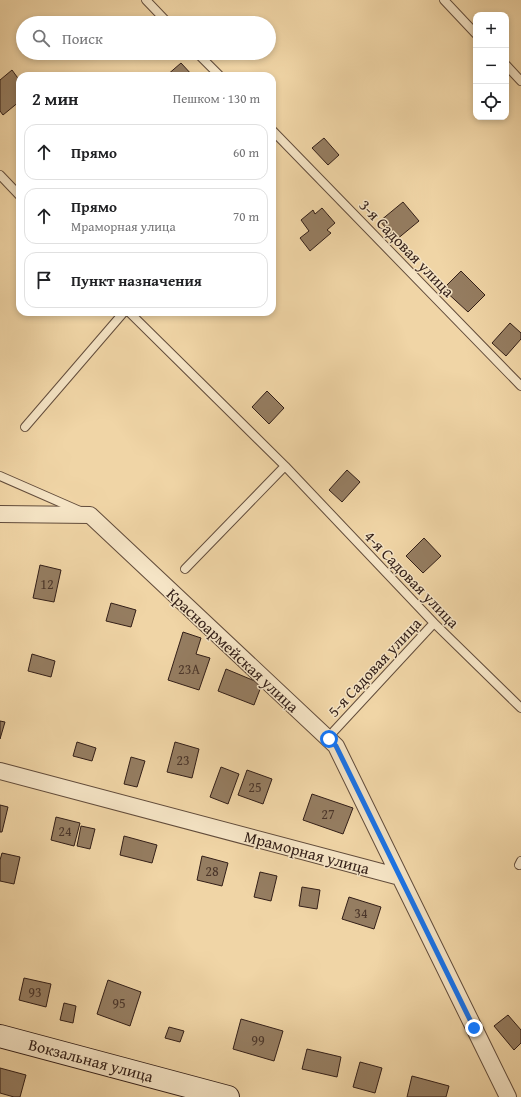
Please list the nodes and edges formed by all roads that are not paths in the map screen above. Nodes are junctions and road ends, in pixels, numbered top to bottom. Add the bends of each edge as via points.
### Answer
1 (146, 0) edge
2 (444, 0) edge
3 (161, 16) edge
4 (473, 31) edge
5 (204, 60) edge
6 (509, 68) edge
7 (216, 72) edge
8 (521, 81) edge
9 (276, 134) edge
10 (0, 175) edge
11 (16, 192) edge
12 (121, 316) edge
13 (134, 316) edge
14 (521, 386) edge
15 (25, 427) dead end
16 (285, 466) junction
17 (0, 476) edge
18 (0, 514) edge
19 (90, 515) junction
20 (184, 570) dead end
21 (434, 623) junction
22 (521, 708) edge
23 (334, 731) dead end
24 (0, 771) edge
25 (400, 877) junction
26 (0, 1036) edge
27 (228, 1097) edge
28 (508, 1097) edge

1 - 3 lane
2 - 4 lane
5 - 7 lane
6 - 8 lane
9 - 14 lane, 3-я Садовая улица
10 - 11 lane
12 - 15 lane
13 - 16 lane, 4-я Садовая улица
16 - 20 lane
16 - 21 lane, 4-я Садовая улица
17 - 19 lane
18 - 19 street
19 - 25 street, Красноармейская улица via 336,746
21 - 22 lane, 4-я Садовая улица
21 - 23 lane, 5-я Садовая улица
24 - 25 street, Мраморная улица
25 - 28 street
26 - 27 main road, Вокзальная улица

